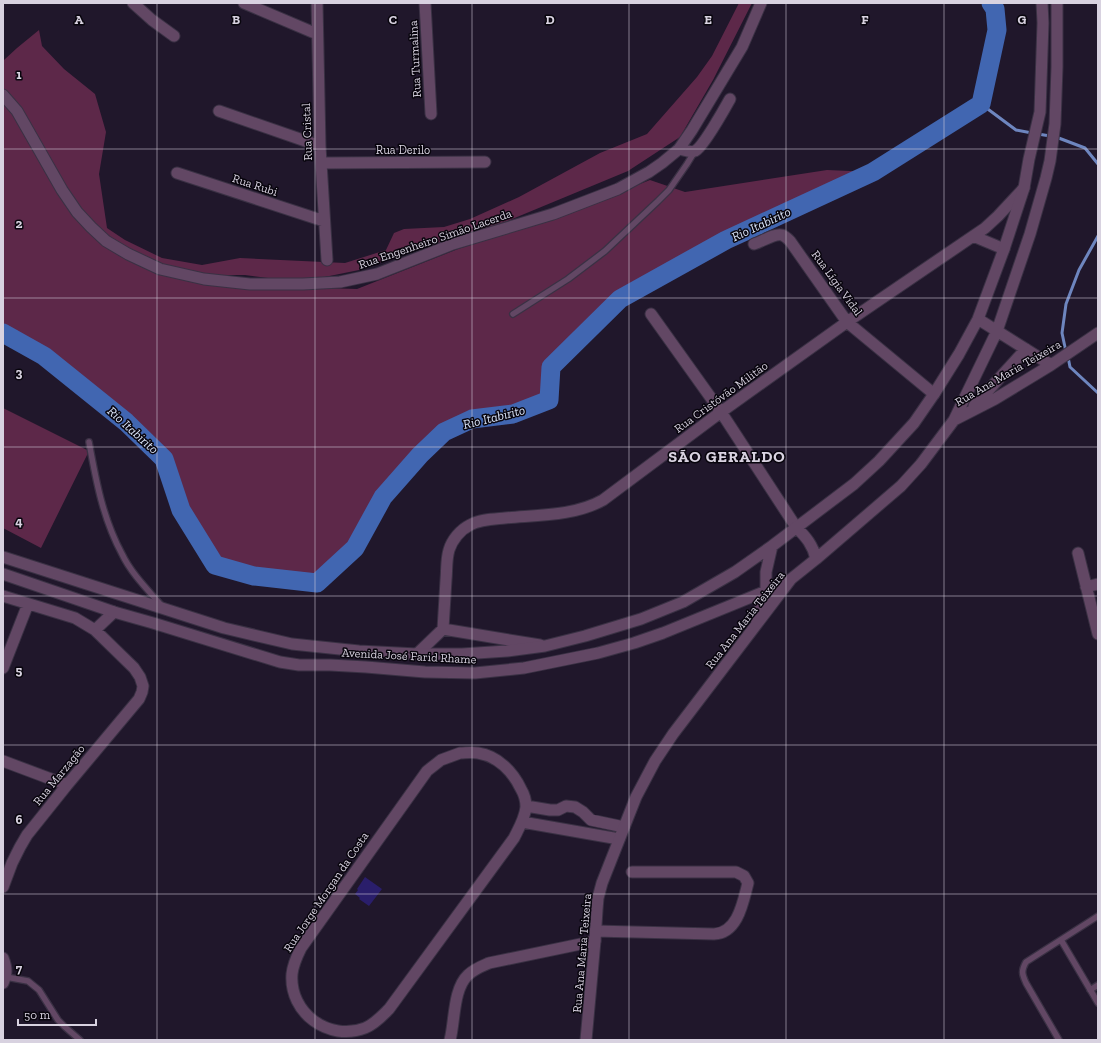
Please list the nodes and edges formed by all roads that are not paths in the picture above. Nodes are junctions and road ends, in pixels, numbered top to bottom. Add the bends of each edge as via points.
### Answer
1 (149, 3) edge
2 (244, 3) edge
3 (317, 3) edge
4 (425, 3) edge
5 (761, 3) edge
6 (1042, 3) edge
7 (1056, 3) edge
8 (136, 6) edge
9 (317, 34) junction
10 (174, 36) dead end
11 (3, 95) edge
12 (730, 99) dead end
13 (219, 111) dead end
14 (431, 114) dead end
15 (320, 146) junction
16 (679, 149) junction
17 (695, 151) junction
18 (485, 162) dead end
19 (321, 163) junction
20 (177, 173) dead end
21 (1024, 188) junction
22 (324, 221) junction
23 (973, 236) junction
24 (754, 244) dead end
25 (1004, 249) junction
26 (327, 260) dead end
27 (513, 314) dead end
28 (651, 314) dead end
29 (978, 319) junction
30 (847, 322) junction
31 (997, 331) junction
32 (1098, 333) edge
33 (1026, 349) junction
34 (1053, 364) junction
35 (934, 394) junction
36 (970, 411) junction
37 (721, 412) junction
38 (954, 420) junction
39 (89, 442) dead end
40 (796, 527) junction
41 (772, 546) junction
42 (1078, 553) dead end
43 (3, 557) edge
44 (816, 559) junction
45 (3, 574) edge
46 (791, 579) junction
47 (1098, 584) edge
48 (1086, 587) junction
49 (766, 591) junction
50 (3, 596) edge
51 (28, 604) junction
52 (163, 609) junction
53 (114, 612) junction
54 (443, 629) junction
55 (753, 629) junction
56 (95, 630) junction
57 (1098, 634) edge
58 (545, 646) junction
59 (417, 654) junction
60 (3, 668) edge
61 (3, 761) edge
62 (66, 785) junction
63 (526, 806) junction
64 (522, 822) junction
65 (624, 827) junction
66 (619, 839) junction
67 (632, 872) dead end
68 (3, 887) edge
69 (1098, 916) edge
70 (595, 936) junction
71 (1061, 940) junction
72 (3, 958) edge
73 (4, 980) edge
74 (1098, 985) edge
75 (1090, 990) junction
76 (1098, 1003) edge
77 (80, 1040) edge
78 (450, 1040) edge
79 (586, 1040) edge
80 (1059, 1040) edge

1 - 8 street
2 - 9 street
3 - 9 street, Rua Cristal
4 - 14 street, Rua Turmalina
5 - 16 street, Rua Engenheiro Simão Lacerda via 742,47
6 - 21 street via 1040,112
7 - 31 street via 1055,124 1050,161 1030,234
8 - 10 street
9 - 15 street, Rua Cristal
11 - 16 street, Rua Engenheiro Simão Lacerda via 17,111 77,212 106,241 160,269 204,279 250,284 340,282 377,274 453,244 553,214 618,189 649,172
12 - 17 street
13 - 15 street
15 - 19 street, Rua Cristal
16 - 17 street
17 - 27 lane via 669,190 605,251 568,279
18 - 19 street, Rua Derilo
19 - 22 street, Rua Cristal
20 - 22 street, Rua Rubi
21 - 23 street, Rua Cristóvão Militão via 998,216
21 - 25 street
22 - 26 street, Rua Cristal
23 - 25 street
23 - 30 street, Rua Cristóvão Militão
24 - 30 street, Rua Lígia Vidal via 776,235 785,236
25 - 29 street
28 - 37 street
29 - 31 street
29 - 35 street
30 - 35 street, Rua Lígia Vidal
30 - 37 street, Rua Cristóvão Militão
31 - 33 street
31 - 38 street
32 - 34 street, Rua Ana Maria Teixeira
33 - 34 street
33 - 36 street
34 - 36 street, Rua Ana Maria Teixeira
35 - 40 street via 914,423 879,462
36 - 38 street, Rua Ana Maria Teixeira
37 - 40 street
37 - 54 street, Rua Cristóvão Militão via 618,490 595,504 570,512 478,522 463,530 452,542 447,557
38 - 44 street, Rua Ana Maria Teixeira via 901,486
39 - 52 lane via 101,502 110,529 122,555
40 - 41 street
40 - 44 street via 812,545
41 - 49 street via 766,572
41 - 58 street via 735,572 683,602 641,620
42 - 48 street
43 - 52 street
44 - 46 street, Rua Ana Maria Teixeira
45 - 53 street, Avenida José Farid Rhame
46 - 49 street, Avenida José Farid Rhame
46 - 55 street, Rua Ana Maria Teixeira
47 - 48 street
48 - 57 street
49 - 53 street, Avenida José Farid Rhame via 663,633 598,653 524,668 475,673 280,662
49 - 55 street
50 - 51 street
51 - 56 street via 75,618
51 - 60 street
52 - 59 street via 224,628 292,644
53 - 56 street
54 - 58 street
54 - 59 street
55 - 65 street, Rua Ana Maria Teixeira via 655,760
56 - 62 street, Rua Marzagão via 134,668 140,677 142,692 139,699
58 - 59 street via 462,654
61 - 62 street
62 - 68 street, Rua Marzagão via 27,835
63 - 64 street, Rua Jorge Morgan da Costa
63 - 64 street, Rua Jorge Morgan da Costa via 524,795 507,768 494,758 478,752 460,753 441,760 427,771 301,948 294,963 292,976 300,1008 326,1028 342,1032 367,1028 378,1020 514,838
63 - 65 street via 554,810 566,806 575,807 591,820
64 - 66 street
65 - 66 street, Rua Ana Maria Teixeira
66 - 70 street, Rua Ana Maria Teixeira via 598,898
67 - 70 street via 736,872 744,876 748,883 738,916 730,928 722,933
69 - 71 lane
70 - 78 street via 489,963 474,970 464,980 457,995
70 - 79 street, Rua Ana Maria Teixeira
71 - 75 lane
71 - 80 lane via 1026,962 1023,968 1026,983
72 - 73 street via 6,968
73 - 77 lane via 28,981 39,990 58,1020
74 - 75 lane
75 - 76 lane

